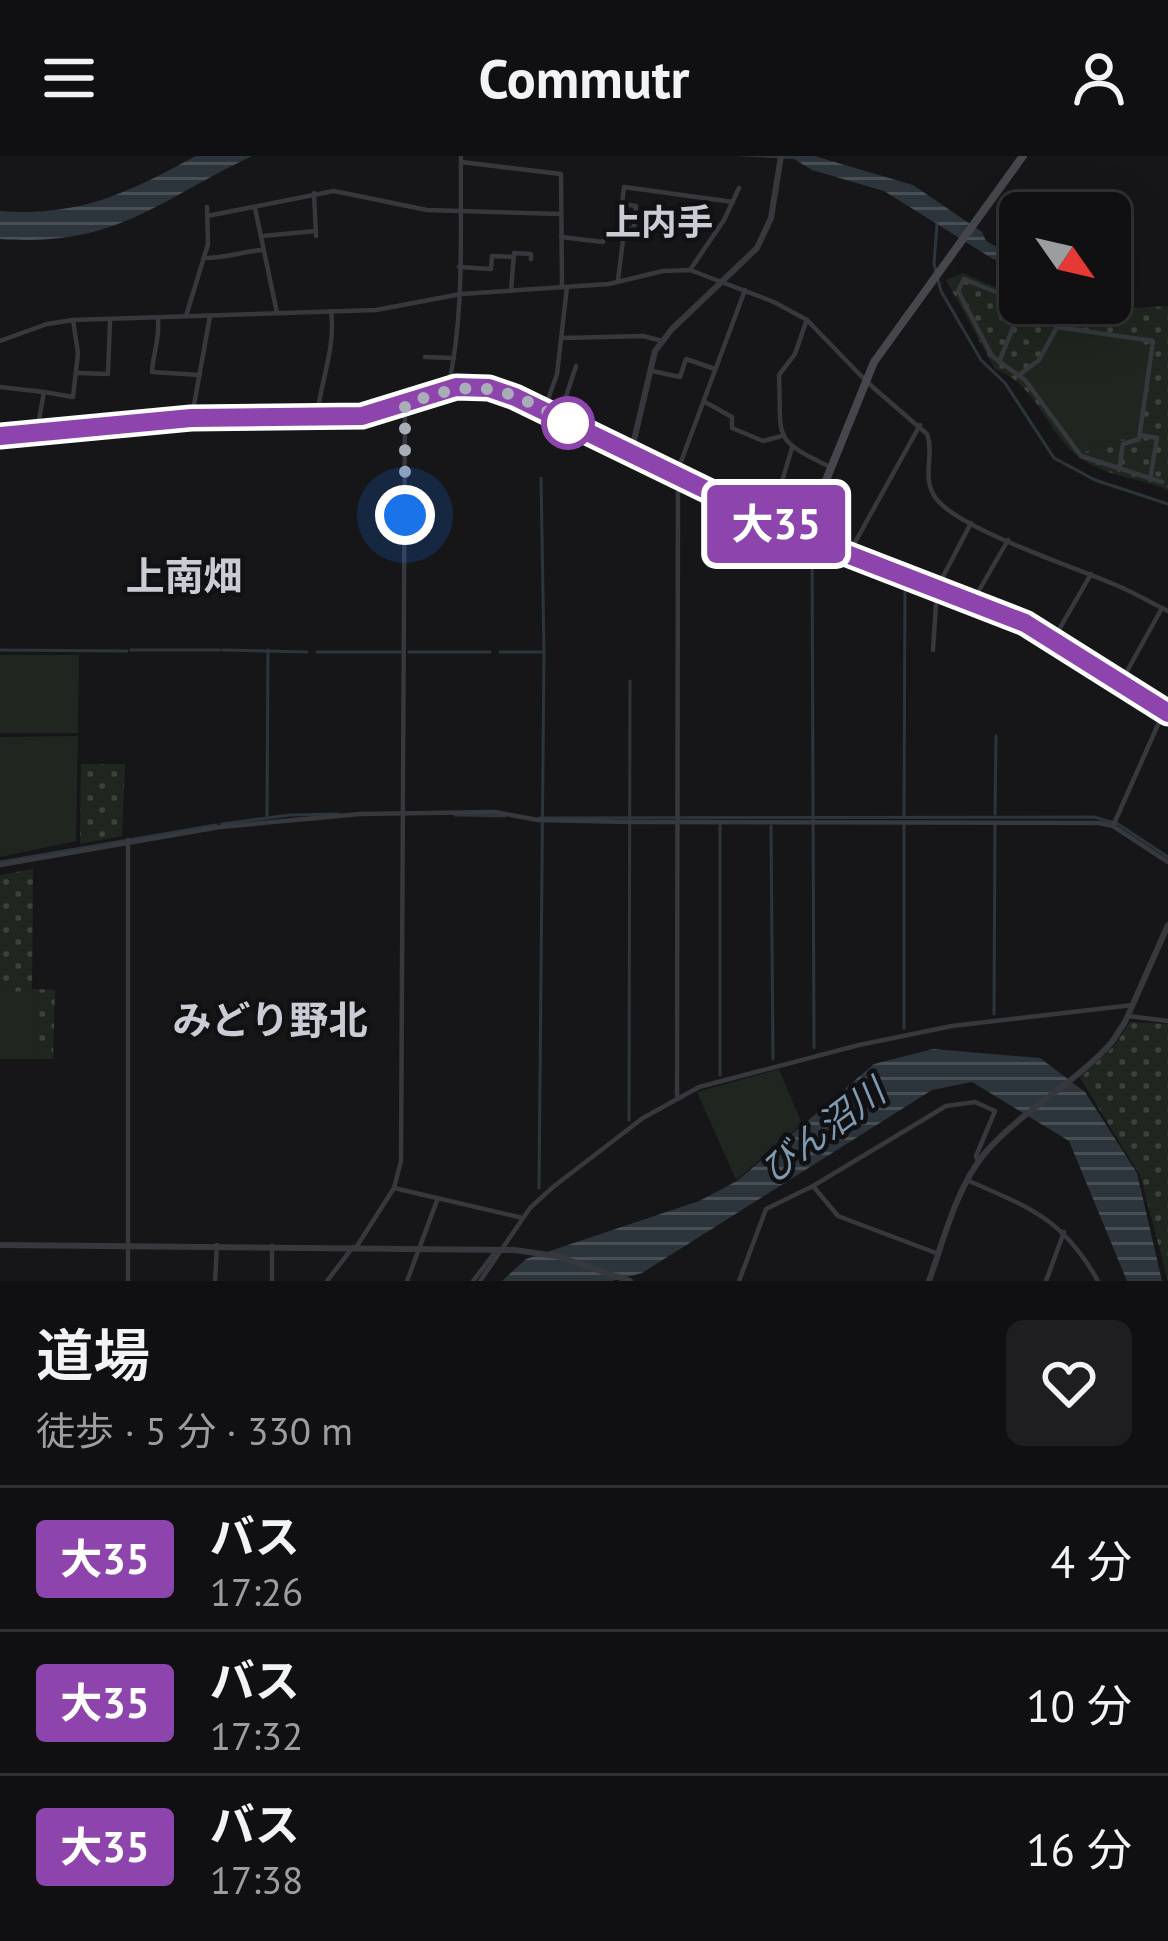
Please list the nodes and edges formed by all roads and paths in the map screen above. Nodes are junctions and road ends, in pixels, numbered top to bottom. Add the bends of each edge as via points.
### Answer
1 (781, 156) edge
2 (1023, 156) edge
3 (461, 159) edge
4 (739, 188) dead end
5 (314, 193) junction
6 (733, 202) junction
7 (255, 206) junction
8 (207, 207) dead end
9 (460, 211) junction
10 (561, 214) junction
11 (207, 216) junction
12 (624, 232) junction
13 (260, 236) junction
14 (561, 237) junction
15 (261, 250) junction
16 (513, 257) junction
17 (204, 258) junction
18 (531, 259) dead end
19 (459, 267) junction
20 (690, 270) junction
21 (724, 282) junction
22 (618, 283) junction
23 (564, 287) junction
24 (511, 290) junction
25 (745, 290) junction
26 (999, 293) edge
27 (460, 294) junction
28 (331, 310) junction
29 (277, 313) junction
30 (186, 316) junction
31 (210, 316) junction
32 (158, 319) junction
33 (74, 320) junction
34 (807, 320) junction
35 (110, 321) junction
36 (1014, 324) edge
37 (562, 338) junction
38 (0, 341) edge
39 (662, 341) junction
40 (425, 357) dead end
41 (454, 358) junction
42 (999, 362) junction
43 (576, 366) dead end
44 (716, 369) junction
45 (648, 370) junction
46 (78, 374) junction
47 (200, 375) junction
48 (1019, 375) junction
49 (865, 380) junction
50 (0, 387) edge
51 (448, 388) junction
52 (44, 392) junction
53 (704, 402) junction
54 (405, 405) junction
55 (544, 411) junction
56 (191, 418) junction
57 (317, 418) junction
58 (559, 418) junction
59 (920, 425) junction
60 (37, 431) junction
61 (1139, 435) junction
62 (0, 436) edge
63 (782, 436) junction
64 (792, 448) junction
65 (631, 453) junction
66 (830, 467) junction
67 (1119, 470) junction
68 (677, 476) junction
69 (1150, 480) junction
70 (1162, 482) dead end
71 (770, 521) junction
72 (971, 523) junction
73 (803, 537) junction
74 (1008, 539) junction
75 (848, 555) junction
76 (1091, 574) junction
77 (937, 588) junction
78 (973, 601) junction
79 (1165, 610) edge
80 (1054, 640) junction
81 (934, 650) dead end
82 (1121, 682) junction
83 (1166, 712) edge
84 (404, 814) junction
85 (677, 822) junction
86 (1113, 826) junction
87 (128, 840) junction
88 (1168, 862) edge
89 (0, 865) edge
90 (1168, 925) edge
91 (1133, 1005) junction
92 (1128, 1016) junction
93 (1168, 1021) edge
94 (676, 1098) junction
95 (978, 1162) junction
96 (967, 1180) junction
97 (813, 1186) junction
98 (394, 1188) junction
99 (439, 1198) junction
100 (523, 1218) junction
101 (1064, 1232) junction
102 (0, 1245) edge
103 (217, 1245) junction
104 (128, 1246) junction
105 (272, 1246) junction
106 (355, 1246) junction
107 (418, 1248) junction
108 (499, 1251) junction
109 (939, 1254) junction
110 (330, 1280) edge
111 (128, 1281) edge
112 (215, 1281) edge
113 (272, 1281) edge
114 (407, 1281) edge
115 (477, 1281) edge
116 (630, 1281) edge
117 (739, 1281) edge
118 (929, 1281) edge
119 (1046, 1281) edge
120 (1098, 1281) edge

1 - 21 street via 764,238
2 - 49 main road
3 - 9 street
3 - 10 street via 561,174
4 - 6 street
5 - 7 street
5 - 9 street
5 - 13 street via 316,233
6 - 12 street via 624,187 622,204 636,206 634,227
6 - 20 street
7 - 11 street
7 - 13 street
8 - 11 street
9 - 10 street
9 - 19 street
10 - 14 street
11 - 17 street
12 - 14 street via 607,232 603,242
12 - 22 street
13 - 15 street
14 - 23 street
15 - 17 street
15 - 29 street
16 - 18 street
16 - 19 street via 492,256 490,269
16 - 24 street
17 - 30 street
19 - 27 street
20 - 21 street
20 - 22 street
21 - 25 street
21 - 39 street
22 - 23 street
23 - 24 street
23 - 37 street
24 - 27 street
25 - 34 street
25 - 44 street
26 - 42 street via 964,279 958,291
27 - 28 street
27 - 41 street
28 - 29 street
28 - 57 street via 334,337
29 - 31 street
30 - 31 street
30 - 32 street
31 - 47 street
32 - 35 street
32 - 47 street via 152,372
33 - 35 street
33 - 38 street
33 - 46 street
34 - 49 street
34 - 63 street via 779,375
35 - 46 street via 108,374
36 - 42 street
37 - 39 street
37 - 55 street
39 - 45 street
40 - 41 street
41 - 51 street
42 - 48 street
43 - 58 street
44 - 45 street via 686,359 680,377
44 - 53 street
45 - 65 street
46 - 52 street via 74,397
47 - 56 street
48 - 61 street via 1039,360 1057,327 1154,341
48 - 67 street via 1081,456
49 - 59 street
49 - 66 main road
50 - 52 street
51 - 54 main road
51 - 55 main road via 489,388
52 - 60 street
53 - 63 street via 733,417 732,428 763,441
53 - 68 street
54 - 57 main road
54 - 84 street
55 - 58 main road
56 - 57 main road
56 - 60 main road
58 - 65 main road
59 - 72 street via 930,439 931,490
59 - 75 street
60 - 62 main road
61 - 67 street via 1123,444
61 - 69 street via 1157,437
63 - 64 street
64 - 66 street
64 - 71 street
65 - 68 main road
66 - 73 main road
67 - 69 street
68 - 71 main road
68 - 85 street
69 - 70 street
71 - 73 main road
72 - 74 street
72 - 77 street
73 - 75 main road
74 - 76 street
74 - 78 street
75 - 77 main road
76 - 79 street
76 - 80 street
77 - 78 main road
77 - 81 street
78 - 80 main road
79 - 82 street
80 - 82 main road
82 - 83 main road
83 - 86 street
84 - 85 street
84 - 87 street via 267,820
84 - 98 street via 404,1070
85 - 86 street
85 - 94 street
86 - 88 street
87 - 89 street
87 - 104 street
90 - 91 street
91 - 92 street
91 - 94 street via 883,1040
92 - 93 street
92 - 95 street via 1110,1045
94 - 100 street via 588,1156
95 - 96 street
95 - 97 street via 996,1114 961,1102
96 - 101 street
96 - 109 street
97 - 109 street via 838,1216
97 - 117 street via 766,1209
98 - 99 street
98 - 106 street
99 - 100 street
99 - 107 street
100 - 108 street
101 - 119 street
101 - 120 street
102 - 104 street
103 - 104 street
103 - 105 street
103 - 112 street
104 - 111 street
105 - 106 street
105 - 113 street
106 - 107 street
106 - 110 street
107 - 108 street
107 - 114 street
108 - 115 street
108 - 116 street via 557,1256
109 - 118 street

